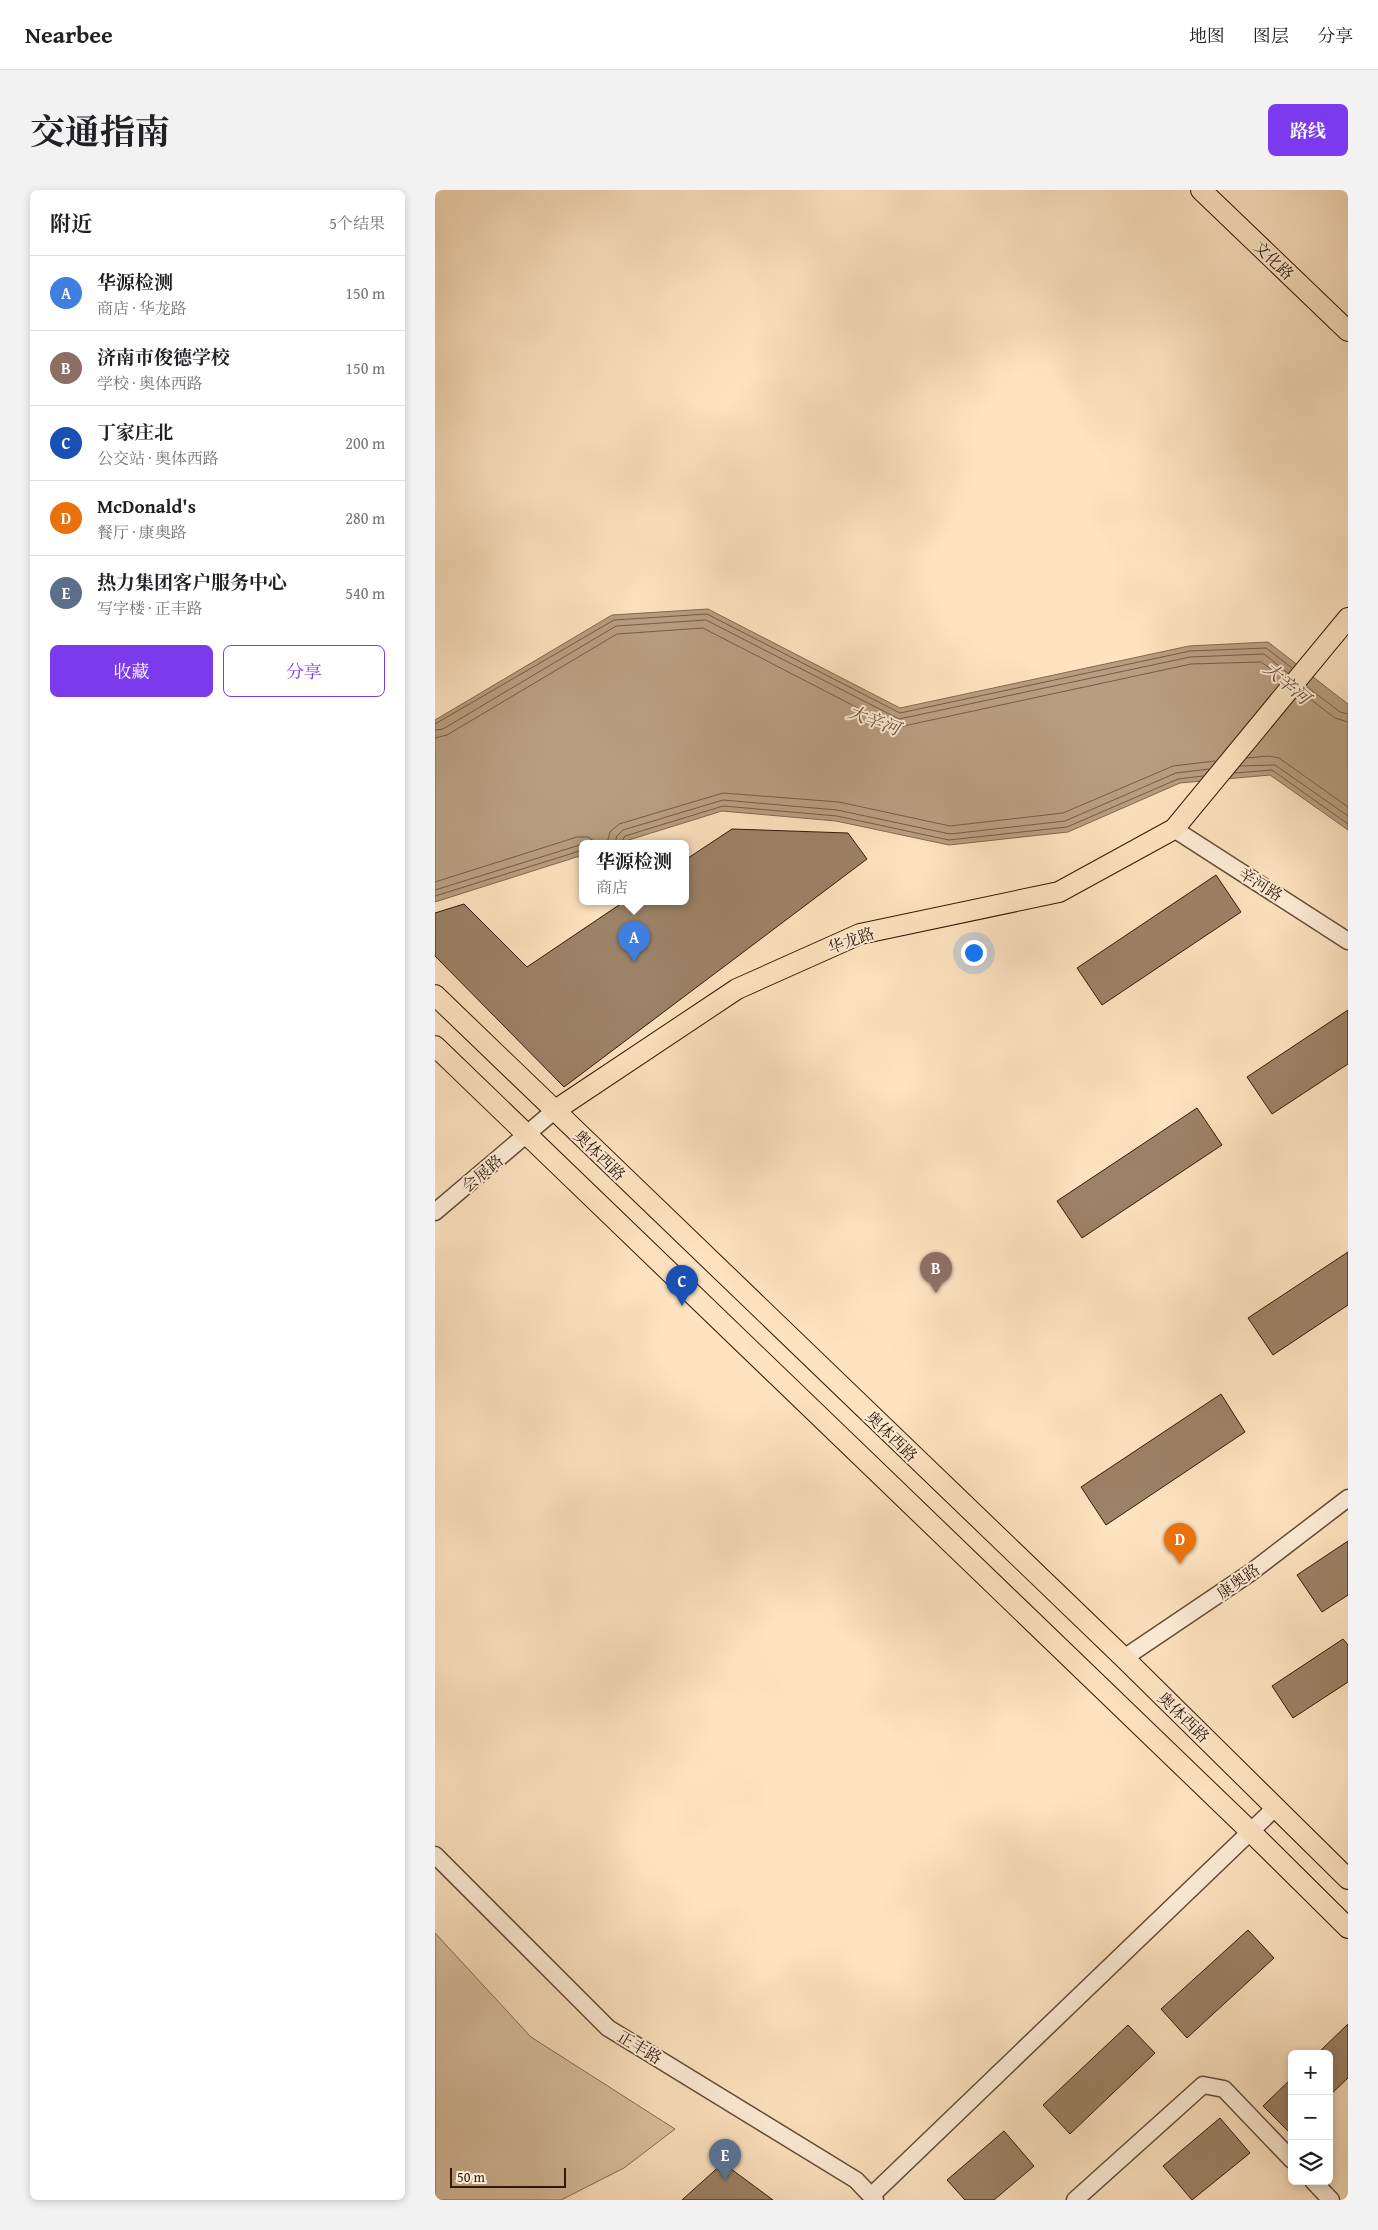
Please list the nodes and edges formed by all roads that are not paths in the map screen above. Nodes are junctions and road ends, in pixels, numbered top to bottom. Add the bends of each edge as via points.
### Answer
1 (1201, 190) edge
2 (1348, 331) edge
3 (1348, 618) edge
4 (1173, 829) junction
5 (1348, 941) edge
6 (435, 995) edge
7 (435, 1046) edge
8 (554, 1111) junction
9 (528, 1134) junction
10 (435, 1212) edge
11 (1348, 1498) edge
12 (1124, 1658) junction
13 (1276, 1807) junction
14 (1251, 1832) junction
15 (435, 1855) edge
16 (1348, 1878) edge
17 (1348, 1928) edge
18 (1288, 2156) edge
19 (1317, 2185) edge
20 (873, 2198) edge
21 (1075, 2200) edge
22 (1331, 2200) edge

1 - 2 main road, 文化路
3 - 4 main road
4 - 5 street, 辛河路
4 - 8 main road, 华龙路 via 1059,892 860,934 746,985
6 - 8 main road, 奥体西路
7 - 9 main road
8 - 9 street
8 - 12 main road, 奥体西路
9 - 10 street, 会展路
9 - 14 main road
11 - 12 street, 康奥路 via 1250,1573
12 - 13 main road, 奥体西路
13 - 14 street
13 - 16 main road, 奥体西路
14 - 17 main road
14 - 20 street
15 - 20 street, 正丰路 via 608,2028 857,2180
18 - 21 street via 1224,2089 1203,2085
19 - 22 street

